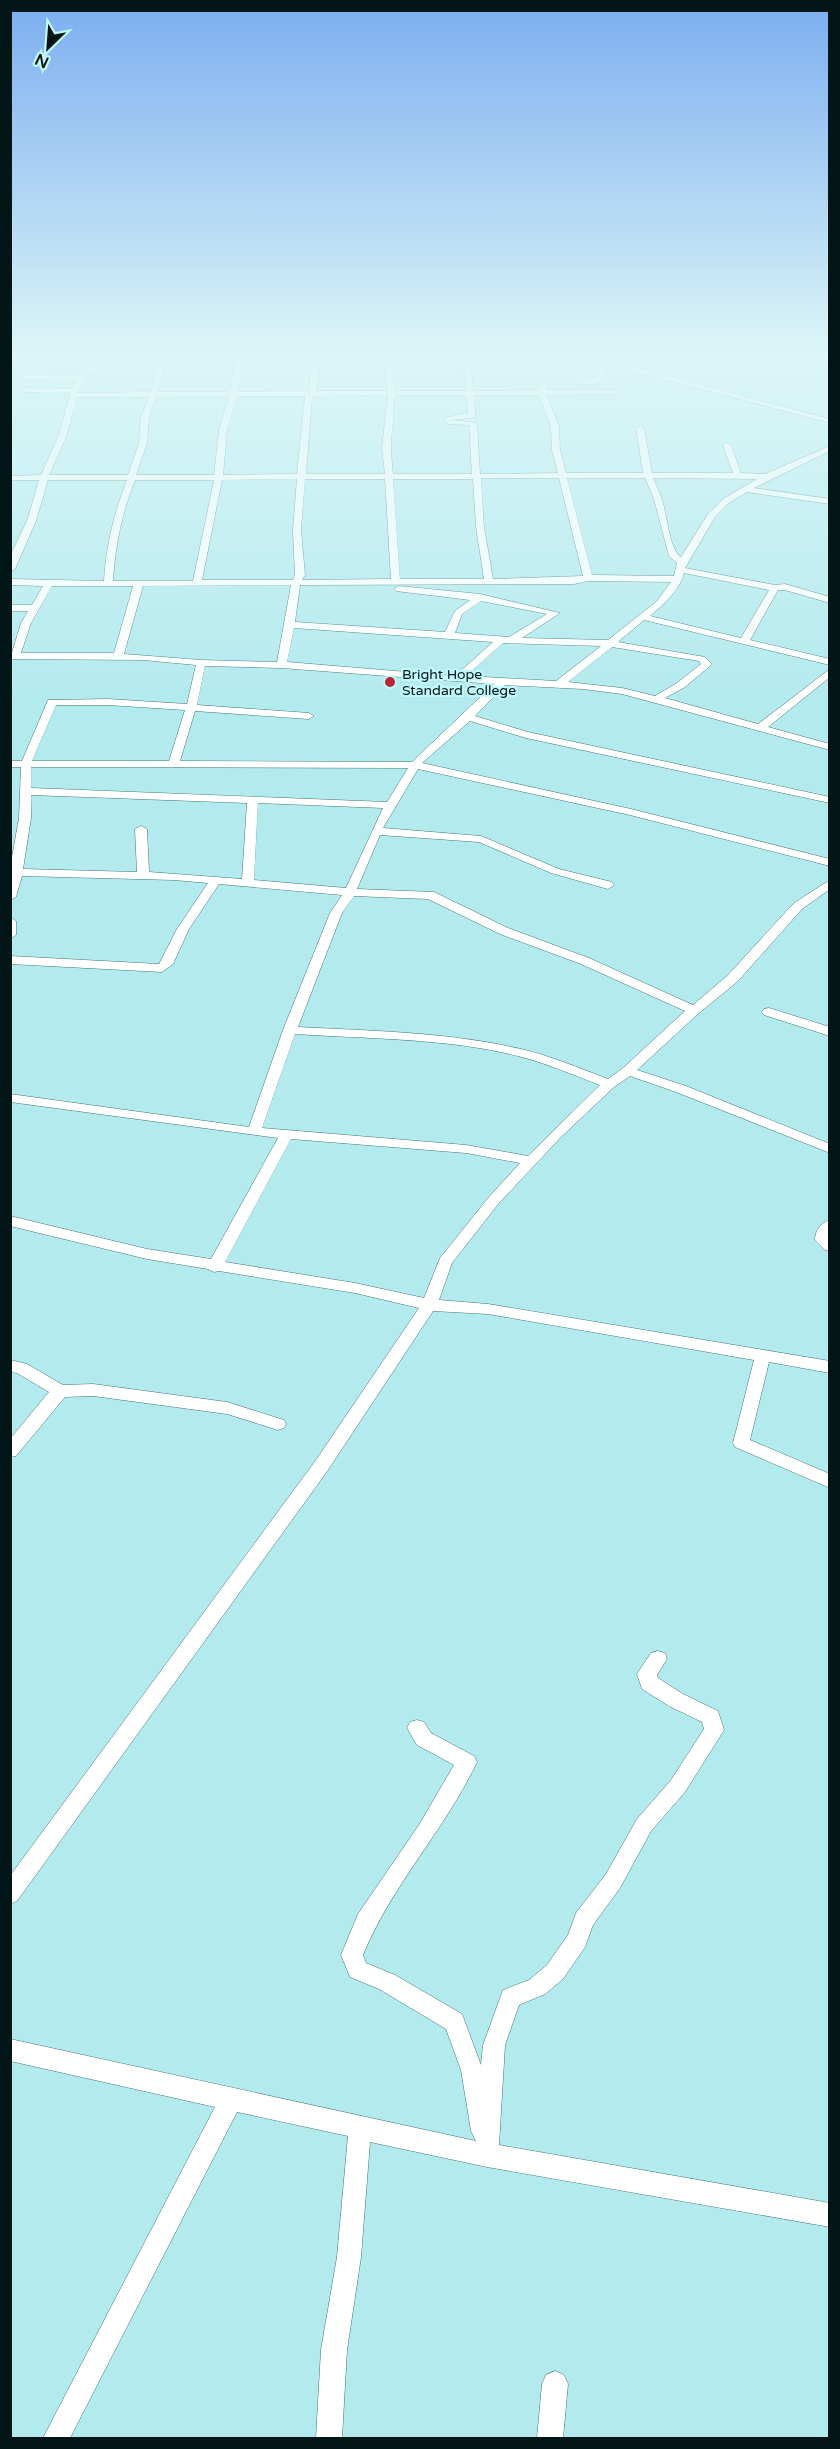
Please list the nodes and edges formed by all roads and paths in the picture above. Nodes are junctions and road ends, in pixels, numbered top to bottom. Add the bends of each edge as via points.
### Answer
1 (48, 469) edge
2 (134, 469) edge
3 (219, 469) edge
4 (303, 469) edge
5 (390, 469) edge
6 (476, 469) edge
7 (560, 469) edge
8 (647, 469) edge
9 (736, 469) edge
10 (783, 469) edge
11 (390, 476) junction
12 (562, 476) junction
13 (648, 476) junction
14 (738, 476) junction
15 (477, 477) junction
16 (766, 477) junction
17 (10, 478) edge
18 (302, 478) junction
19 (45, 479) junction
20 (132, 479) junction
21 (218, 479) junction
22 (746, 489) junction
23 (830, 502) edge
24 (10, 569) edge
25 (680, 570) junction
26 (588, 578) junction
27 (489, 581) junction
28 (10, 582) edge
29 (296, 582) junction
30 (382, 582) junction
31 (396, 582) junction
32 (49, 583) junction
33 (108, 583) junction
34 (139, 583) junction
35 (197, 584) junction
36 (775, 588) junction
37 (480, 597) junction
38 (830, 600) edge
39 (10, 608) edge
40 (33, 608) junction
41 (643, 617) junction
42 (290, 625) junction
43 (450, 633) junction
44 (506, 640) junction
45 (746, 640) junction
46 (608, 644) junction
47 (13, 656) edge
48 (118, 656) junction
49 (830, 662) edge
50 (201, 663) junction
51 (281, 665) junction
52 (830, 672) edge
53 (457, 679) junction
54 (502, 681) junction
55 (560, 684) junction
56 (656, 699) junction
57 (191, 709) junction
58 (309, 716) dead end
59 (468, 717) junction
60 (759, 729) junction
61 (830, 747) edge
62 (26, 763) junction
63 (10, 764) edge
64 (173, 765) junction
65 (415, 765) junction
66 (24, 791) junction
67 (253, 800) junction
68 (830, 800) edge
69 (390, 805) junction
70 (141, 829) dead end
71 (376, 831) junction
72 (830, 863) edge
73 (14, 873) edge
74 (143, 874) junction
75 (216, 880) junction
76 (248, 882) junction
77 (830, 883) edge
78 (609, 885) dead end
79 (350, 892) junction
80 (10, 897) edge
81 (10, 921) edge
82 (10, 935) edge
83 (10, 960) edge
84 (694, 1010) junction
85 (769, 1012) dead end
86 (290, 1030) junction
87 (830, 1032) edge
88 (628, 1071) junction
89 (609, 1084) junction
90 (10, 1098) edge
91 (254, 1132) junction
92 (286, 1136) junction
93 (830, 1149) edge
94 (532, 1161) junction
95 (10, 1221) edge
96 (830, 1225) edge
97 (830, 1246) edge
98 (214, 1267) junction
99 (429, 1305) junction
100 (763, 1356) junction
101 (10, 1366) edge
102 (830, 1367) edge
103 (60, 1391) junction
104 (278, 1424) dead end
105 (10, 1451) edge
106 (830, 1482) edge
107 (658, 1659) dead end
108 (417, 1728) dead end
109 (10, 1894) edge
110 (10, 2050) edge
111 (231, 2099) junction
112 (360, 2127) junction
113 (487, 2155) junction
114 (830, 2215) edge
115 (555, 2384) dead end
116 (56, 2439) edge
117 (328, 2439) edge
118 (550, 2439) edge

1 - 19 street
2 - 20 street
3 - 21 street
4 - 18 street
5 - 11 street
6 - 15 street
7 - 12 street
8 - 13 street
9 - 14 street
10 - 16 street
11 - 15 street
11 - 18 street
11 - 31 street
12 - 13 street
12 - 15 street
12 - 26 street
13 - 14 street
13 - 25 street
14 - 16 street
15 - 27 street
16 - 22 street
17 - 19 street
18 - 21 street
18 - 29 street via 298,513 300,575
19 - 20 street
19 - 24 street
20 - 21 street
20 - 33 street via 118,511
21 - 35 street
22 - 23 street
22 - 25 street via 711,516
25 - 26 street
25 - 36 street
25 - 41 street via 660,603
26 - 27 street via 574,582
27 - 31 street
28 - 32 street
29 - 30 street
29 - 35 street
29 - 42 street
30 - 31 street
30 - 37 street via 405,590
32 - 33 street
32 - 40 street
33 - 34 street
34 - 35 street
34 - 48 street
36 - 38 street via 785,587
36 - 45 street
37 - 43 street via 458,613
37 - 44 street via 554,612
39 - 40 street
40 - 47 street
41 - 45 street
41 - 46 street
42 - 43 street
42 - 51 street
43 - 44 street
44 - 46 street
44 - 53 street
45 - 49 street
46 - 55 street
46 - 56 street via 702,659 707,664
47 - 48 street
48 - 50 street
50 - 51 street
50 - 57 street
51 - 53 street
52 - 60 street
53 - 54 street
54 - 55 street
54 - 59 street
55 - 56 street
56 - 60 street
57 - 58 street
57 - 62 street via 52,702
57 - 64 street
59 - 65 street
59 - 68 street via 526,735
60 - 61 street
62 - 63 street
62 - 64 street
62 - 66 street
64 - 65 street
65 - 69 street
65 - 72 street via 631,812
66 - 67 street
66 - 73 street via 26,818
67 - 69 street
67 - 76 street
69 - 71 street
70 - 74 street
71 - 78 street via 481,839 555,871
71 - 79 street
73 - 74 street
73 - 80 street
74 - 75 street
75 - 76 street
75 - 83 street via 162,968
76 - 79 street
77 - 84 street via 798,906 732,979
79 - 84 street via 430,895 504,931 585,961
79 - 86 street via 336,912
81 - 82 street
84 - 88 street
85 - 87 street
86 - 89 street via 510,1050
86 - 91 street
88 - 89 street
88 - 93 street
89 - 94 street
90 - 91 street
91 - 92 street
92 - 94 street via 466,1149
92 - 98 street
94 - 99 street via 494,1200 445,1262
95 - 98 street
96 - 97 street via 823,1233 823,1240
98 - 99 street via 355,1288
99 - 100 street via 488,1309
99 - 109 street via 321,1465
100 - 102 street
100 - 106 street via 741,1443
101 - 103 street via 21,1368
103 - 104 street via 93,1390 227,1408
103 - 105 street
107 - 113 street via 647,1674 650,1683 711,1717 714,1730 678,1786 644,1826 555,1972 537,1987 511,1998 494,2045
108 - 113 street via 424,1738 467,1762 366,1921 352,1955 358,1970 387,1982 454,2022 472,2070
110 - 111 street
111 - 112 street
111 - 116 street
112 - 113 street
112 - 117 street via 349,2257 334,2350
113 - 114 street
115 - 118 street

